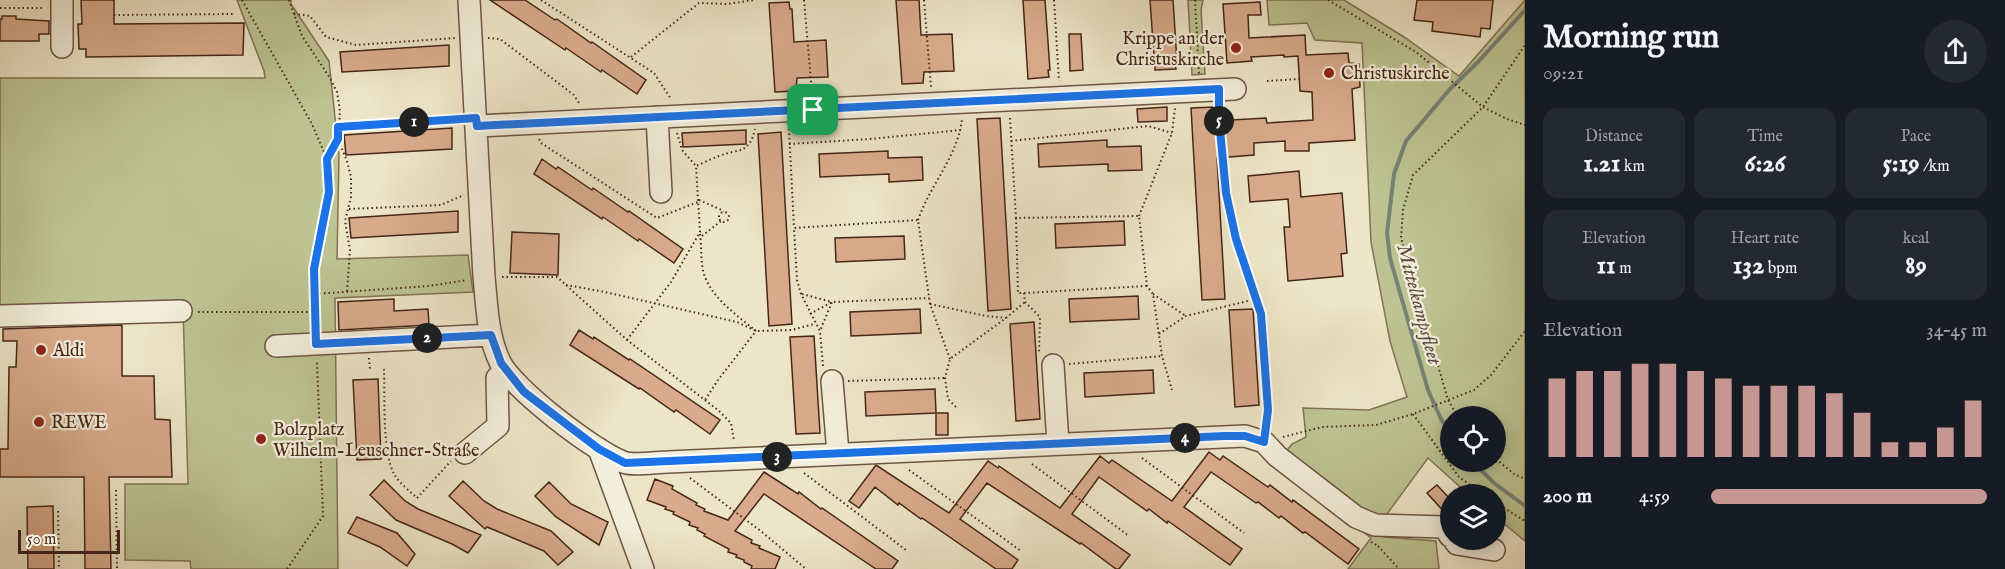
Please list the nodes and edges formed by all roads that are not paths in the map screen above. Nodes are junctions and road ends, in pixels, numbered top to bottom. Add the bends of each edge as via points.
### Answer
1 (469, 0) edge
2 (62, 4) edge
3 (62, 47) dead end
4 (1218, 89) road end
5 (671, 117) junction
6 (477, 122) junction
7 (661, 192) dead end
8 (181, 312) road end
9 (0, 316) edge
10 (491, 335) junction
11 (276, 346) dead end
12 (1046, 359) road end
13 (505, 370) junction
14 (832, 381) road end
15 (1058, 444) junction
16 (599, 449) junction
17 (465, 453) road end
18 (838, 453) junction
19 (1440, 527) edge
20 (643, 569) edge

1 - 6 street
2 - 3 street
4 - 5 street
5 - 6 street via 532,124
5 - 7 street
6 - 10 street via 484,277
8 - 9 street
10 - 11 street
10 - 13 street
12 - 15 street
13 - 16 street via 524,392
13 - 17 street via 497,378 498,426
14 - 18 street
15 - 18 street
15 - 19 street via 1245,436 1264,442 1356,517 1375,525
16 - 18 street via 625,463
16 - 20 street

